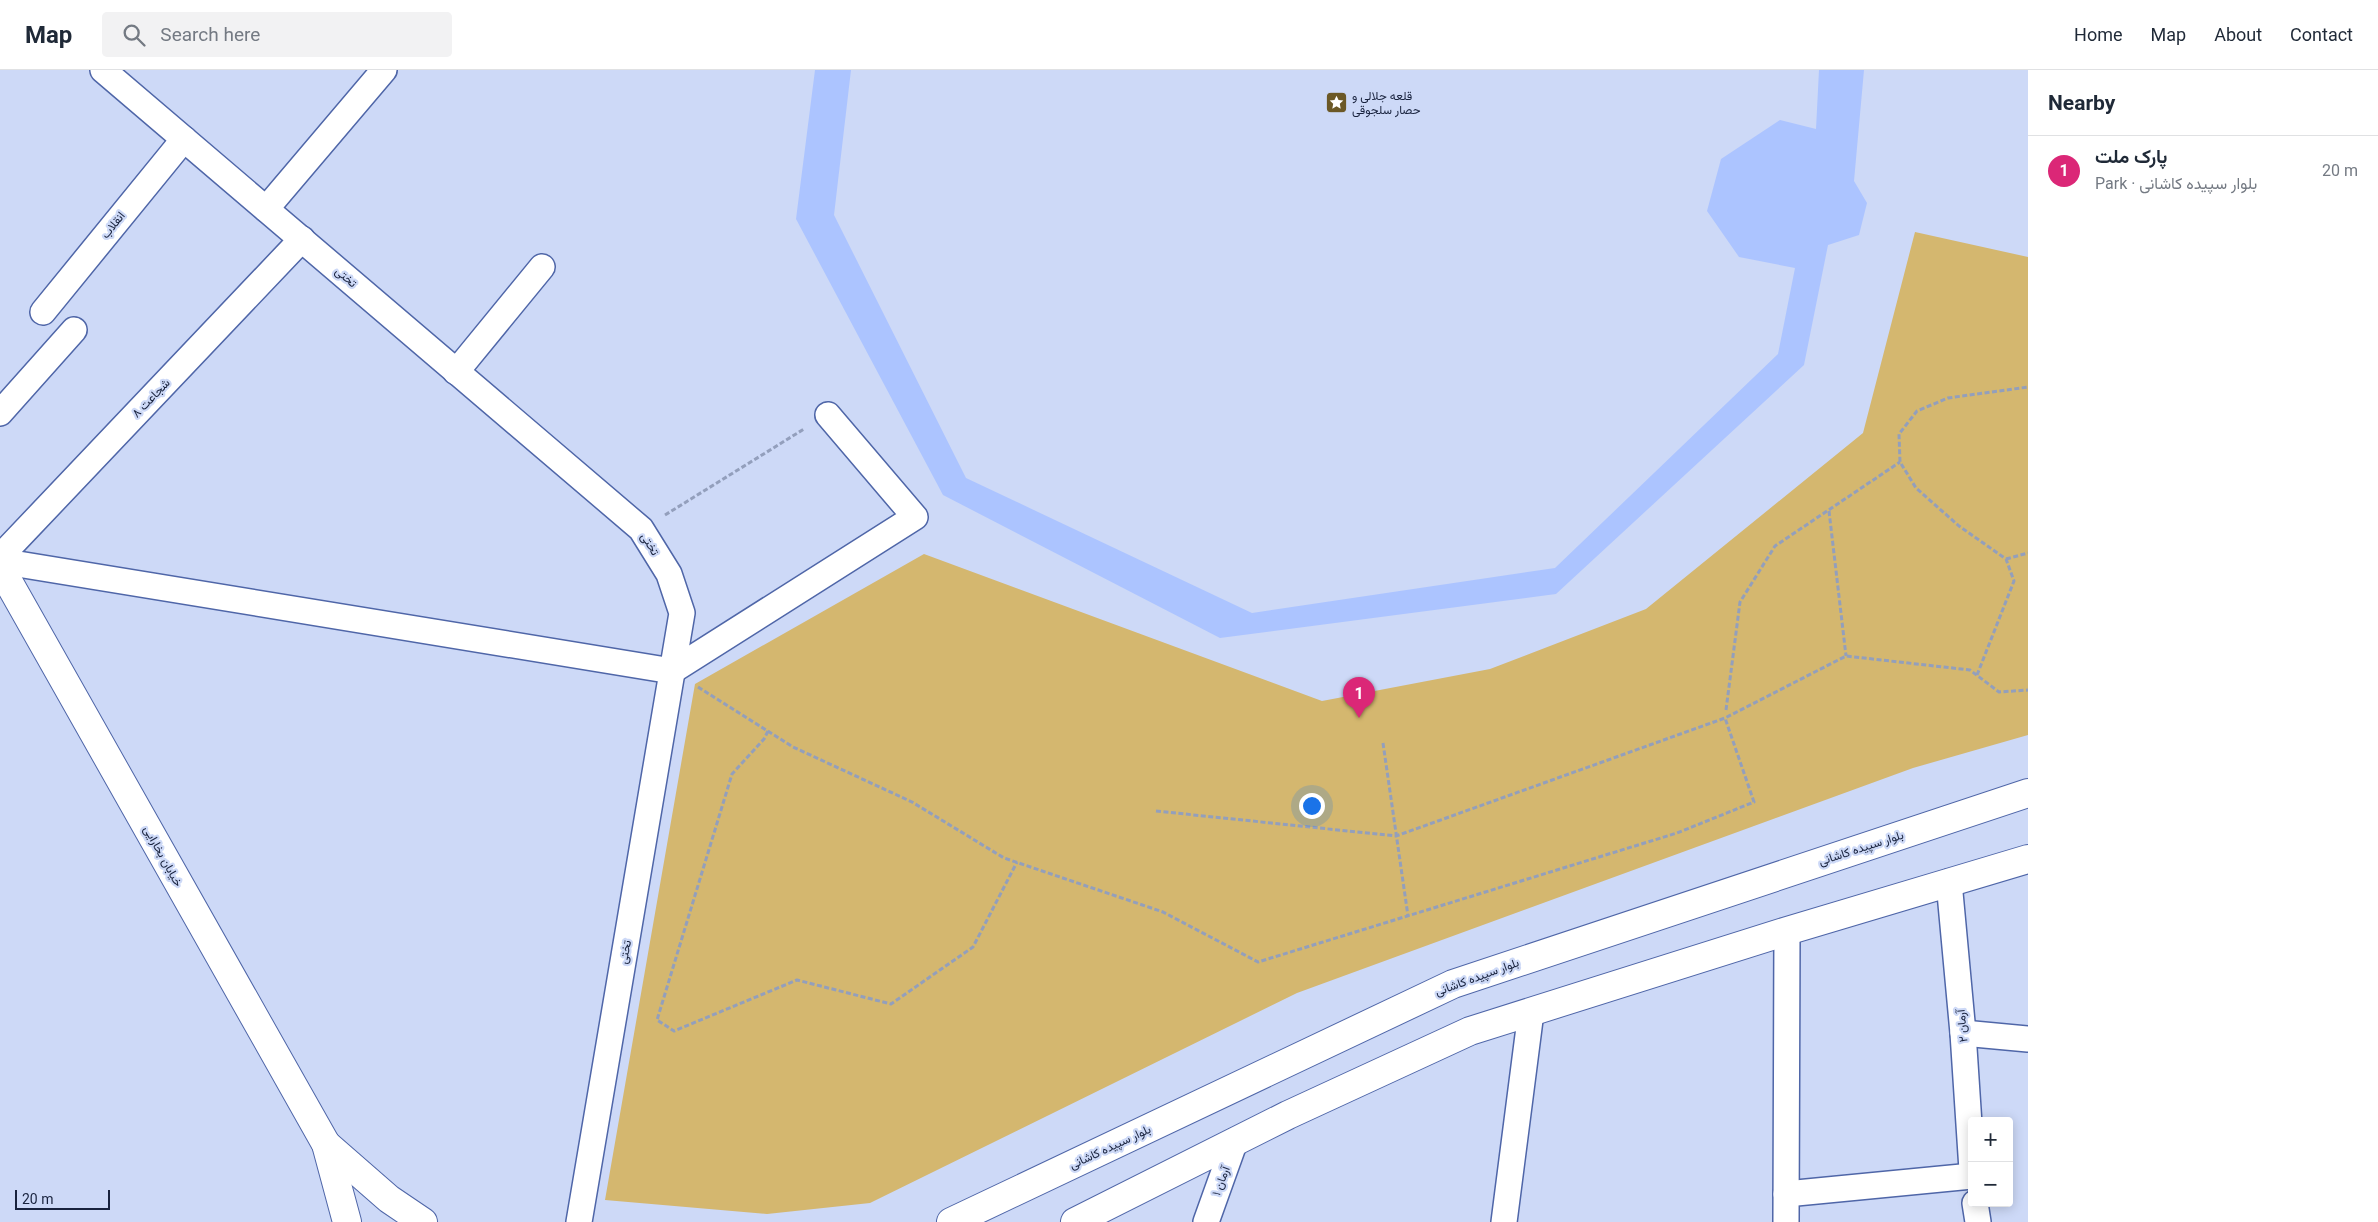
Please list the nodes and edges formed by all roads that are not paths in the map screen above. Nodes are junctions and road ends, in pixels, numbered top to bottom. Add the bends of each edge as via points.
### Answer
1 (103, 70) edge
2 (384, 70) edge
3 (184, 138) junction
4 (266, 209) junction
5 (302, 239) junction
6 (542, 267) dead end
7 (43, 312) dead end
8 (74, 330) dead end
9 (456, 372) junction
10 (0, 413) edge
11 (828, 415) road end
12 (0, 557) edge
13 (0, 562) edge
14 (0, 567) edge
15 (672, 671) junction
16 (2028, 793) edge
17 (2028, 859) edge
18 (1949, 882) junction
19 (1787, 930) junction
20 (1531, 1012) junction
21 (1963, 1034) junction
22 (2028, 1040) edge
23 (1235, 1141) junction
24 (326, 1144) junction
25 (1971, 1162) edge
26 (1968, 1176) edge
27 (1786, 1194) junction
28 (1976, 1207) edge
29 (347, 1222) edge
30 (423, 1222) edge
31 (579, 1222) edge
32 (951, 1222) edge
33 (1076, 1222) edge
34 (1206, 1222) edge
35 (1504, 1222) edge
36 (1786, 1222) edge
37 (1978, 1222) edge

1 - 3 street, تختی
2 - 4 street
3 - 4 street, تختی
3 - 7 street, انقلاب
4 - 5 street, تختی
5 - 9 street, تختی
5 - 12 street, شجاعت ۸
6 - 9 street
8 - 10 street
9 - 15 street, تختی via 641,529 669,574 682,613
11 - 15 street via 915,517
13 - 15 street
14 - 24 main road, خیابان بخارایی
15 - 31 street, تختی
16 - 32 main road, بلوار سپیده کاشانی via 1453,984
17 - 18 main road
18 - 19 main road
18 - 21 street, آرمان ۲
19 - 20 main road
19 - 27 street
20 - 23 main road via 1470,1031
20 - 35 street
21 - 22 street
21 - 25 street, آرمان ۲
23 - 33 main road
23 - 34 street, آرمان ۱
24 - 29 main road, خیابان بخارایی
24 - 30 main road, خیابان بخارایی via 389,1199
26 - 27 street
27 - 36 street
28 - 37 street

